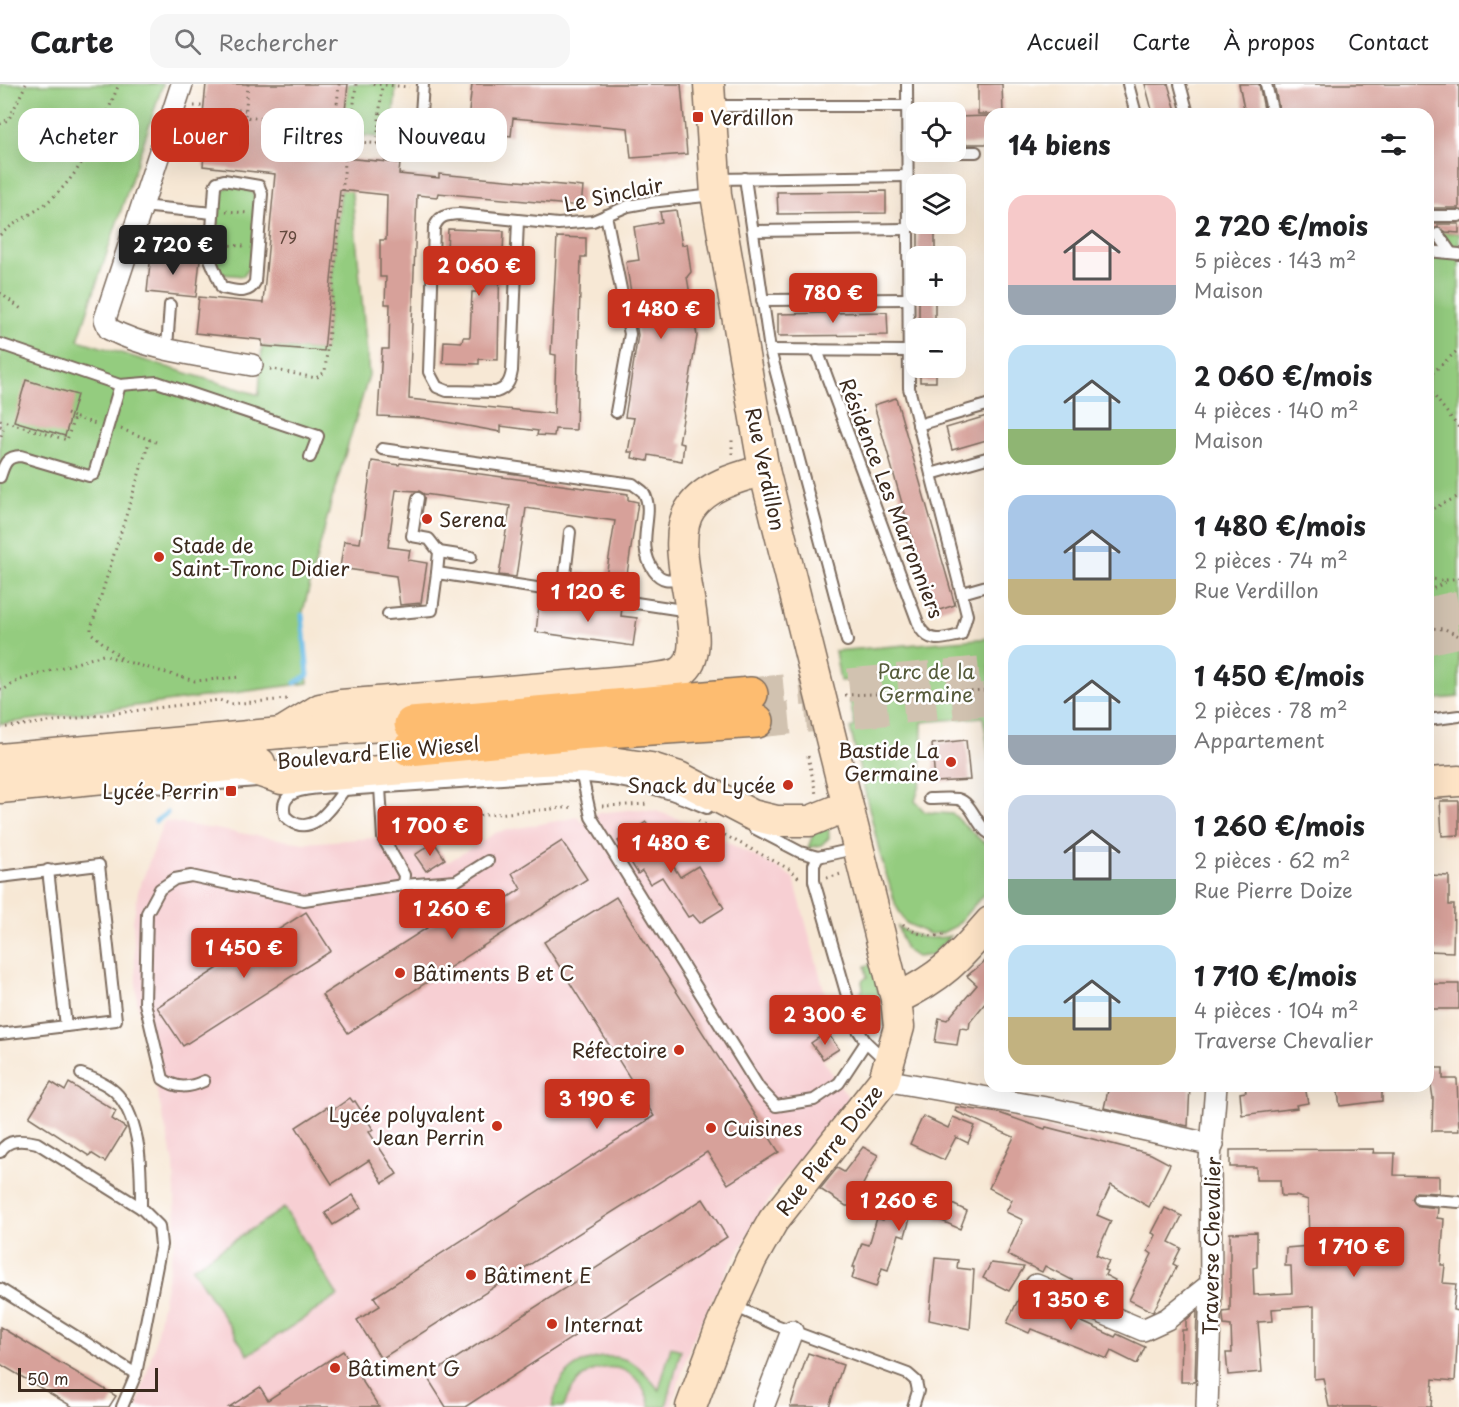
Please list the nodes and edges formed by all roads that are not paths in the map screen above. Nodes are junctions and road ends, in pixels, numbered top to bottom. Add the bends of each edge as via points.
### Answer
1 (182, 84) edge
2 (907, 84) edge
3 (1128, 84) edge
4 (1180, 84) edge
5 (1266, 84) edge
6 (423, 86) edge
7 (710, 95) edge
8 (907, 102) edge
9 (906, 106) edge
10 (421, 108) edge
11 (1134, 108) edge
12 (1186, 108) edge
13 (1272, 108) edge
14 (966, 152) edge
15 (976, 152) dead end
16 (906, 176) edge
17 (746, 178) junction
18 (715, 187) junction
19 (141, 206) junction
20 (213, 212) junction
21 (606, 215) junction
22 (1434, 216) edge
23 (1459, 216) edge
24 (518, 220) junction
25 (906, 229) edge
26 (753, 231) junction
27 (1438, 234) dead end
28 (1434, 251) edge
29 (1455, 253) edge
30 (906, 299) edge
31 (762, 300) junction
32 (170, 305) dead end
33 (0, 344) edge
34 (167, 348) junction
35 (770, 350) junction
36 (817, 350) junction
37 (906, 351) edge
38 (252, 365) road end
39 (909, 378) edge
40 (120, 385) junction
41 (984, 406) edge
42 (616, 412) dead end
43 (918, 425) junction
44 (382, 449) dead end
45 (310, 457) dead end
46 (984, 459) edge
47 (764, 470) junction
48 (931, 474) junction
49 (0, 477) edge
50 (418, 498) dead end
51 (570, 532) dead end
52 (440, 552) junction
53 (471, 557) dead end
54 (437, 573) junction
55 (686, 577) junction
56 (984, 587) edge
57 (563, 593) junction
58 (962, 593) junction
59 (692, 611) junction
60 (388, 614) dead end
61 (847, 641) dead end
62 (754, 708) tunnel mouth
63 (1459, 716) edge
64 (286, 718) junction
65 (1434, 719) edge
66 (175, 731) dead end
67 (410, 737) junction
68 (0, 749) edge
69 (0, 759) edge
70 (240, 765) junction
71 (582, 776) junction
72 (282, 779) junction
73 (1459, 781) edge
74 (1434, 783) edge
75 (380, 787) junction
76 (134, 788) dead end
77 (102, 790) dead end
78 (344, 790) junction
79 (6, 793) edge
80 (928, 799) dead end
81 (847, 806) junction
82 (720, 814) dead end
83 (761, 827) junction
84 (984, 829) edge
85 (858, 848) junction
86 (818, 857) junction
87 (488, 861) dead end
88 (48, 870) junction
89 (0, 877) edge
90 (403, 885) junction
91 (984, 928) edge
92 (896, 999) junction
93 (66, 1026) junction
94 (0, 1034) edge
95 (866, 1042) junction
96 (887, 1072) junction
97 (81, 1074) dead end
98 (204, 1081) dead end
99 (1216, 1092) edge
100 (1213, 1145) junction
101 (0, 1152) edge
102 (1419, 1199) dead end
103 (1459, 1202) edge
104 (141, 1208) junction
105 (1211, 1284) junction
106 (1036, 1285) dead end
107 (0, 1288) edge
108 (741, 1309) junction
109 (792, 1331) junction
110 (136, 1374) junction
111 (122, 1407) edge
112 (691, 1407) edge
113 (763, 1407) edge
114 (913, 1407) edge
115 (1207, 1407) edge

1 - 19 street
2 - 8 lane, Résidence Les Marronniers
3 - 11 lane
4 - 12 lane
5 - 13 lane
6 - 10 lane
7 - 9 lane
7 - 18 street, Rue Verdillon
14 - 15 lane
16 - 17 lane
17 - 18 lane
17 - 26 lane
18 - 21 lane, Le Sinclair via 628,206
18 - 47 street, Rue Verdillon
19 - 20 lane
19 - 34 street via 105,319 109,329 119,334
20 - 20 lane via 217,182 259,186 262,194 252,289 245,292 222,288 210,259
21 - 24 lane, Le Sinclair via 593,221 558,224
21 - 42 lane via 630,334
22 - 23 lane
24 - 24 lane, Le Sinclair via 509,383 496,392 447,391 437,387 429,372 437,220 445,214
25 - 26 lane
26 - 31 lane
27 - 29 lane
28 - 29 lane
30 - 31 lane
31 - 35 lane
32 - 34 lane
33 - 40 lane
34 - 38 street
35 - 36 lane, Résidence Les Marronniers
35 - 61 lane
36 - 37 lane, Résidence Les Marronniers
36 - 58 lane, Résidence Les Marronniers via 926,637 935,640 961,635 967,615
39 - 43 lane, Résidence Les Marronniers
40 - 45 lane via 157,382 318,436
40 - 49 lane via 113,428 94,474 89,476 21,456 5,461
41 - 43 lane
43 - 48 lane, Résidence Les Marronniers
44 - 55 lane via 633,484 643,492 646,503 647,561 667,581
46 - 48 lane
47 - 55 street via 721,484 692,507 680,536
47 - 81 street, Rue Verdillon
48 - 58 lane, Résidence Les Marronniers
50 - 52 lane via 412,536 429,539
51 - 57 lane
52 - 53 lane
52 - 54 lane
54 - 57 lane
54 - 60 lane via 432,610
55 - 59 street
56 - 58 lane
57 - 59 lane
59 - 64 street via 693,655 688,666 671,676 341,705
62 - 67 highway, Boulevard Elie Wiesel via 576,733
63 - 65 lane
64 - 67 street, Boulevard Elie Wiesel
64 - 69 street, Boulevard Elie Wiesel
66 - 68 lane
67 - 70 street, Boulevard Elie Wiesel
70 - 72 street
70 - 79 street, Boulevard Elie Wiesel
71 - 75 lane
71 - 82 lane via 643,784
71 - 95 lane via 591,817 759,1088 776,1106 814,1100 839,1083
72 - 76 lane
72 - 83 street via 478,762 584,758 651,768 680,777 752,815
73 - 74 street
75 - 78 lane
75 - 90 lane via 383,838 404,875
77 - 79 lane
78 - 78 lane via 334,787 292,793 285,799 285,816 308,826 317,822
80 - 84 lane via 959,800 968,805
81 - 83 street via 810,821
81 - 85 street, Rue Verdillon
83 - 86 lane via 800,852
85 - 86 lane
85 - 92 street, Rue Verdillon
86 - 95 lane via 814,882 856,1027
87 - 90 lane via 456,881
88 - 89 lane
88 - 93 lane
88 - 93 lane via 99,865 116,1020
90 - 98 lane via 304,900 190,876 175,879 160,889 147,914 145,1003 163,1079 172,1086 191,1087
91 - 92 street via 942,974
92 - 96 street, Rue Pierre Doize via 899,1027
93 - 94 lane
95 - 96 lane
96 - 100 street
96 - 108 street, Rue Pierre Doize via 773,1221
97 - 104 lane via 104,1083 131,1115 141,1174
99 - 100 street, Traverse Chevalier
100 - 105 street, Traverse Chevalier
101 - 104 lane via 19,1139 38,1143
102 - 103 lane
104 - 110 lane via 159,1226 161,1245
105 - 106 street via 1167,1319 1143,1330
105 - 115 street, Traverse Chevalier
107 - 110 lane
108 - 109 lane
108 - 112 street, Rue Pierre Doize
109 - 113 street
109 - 114 lane via 908,1374 916,1381 918,1391
110 - 111 lane

